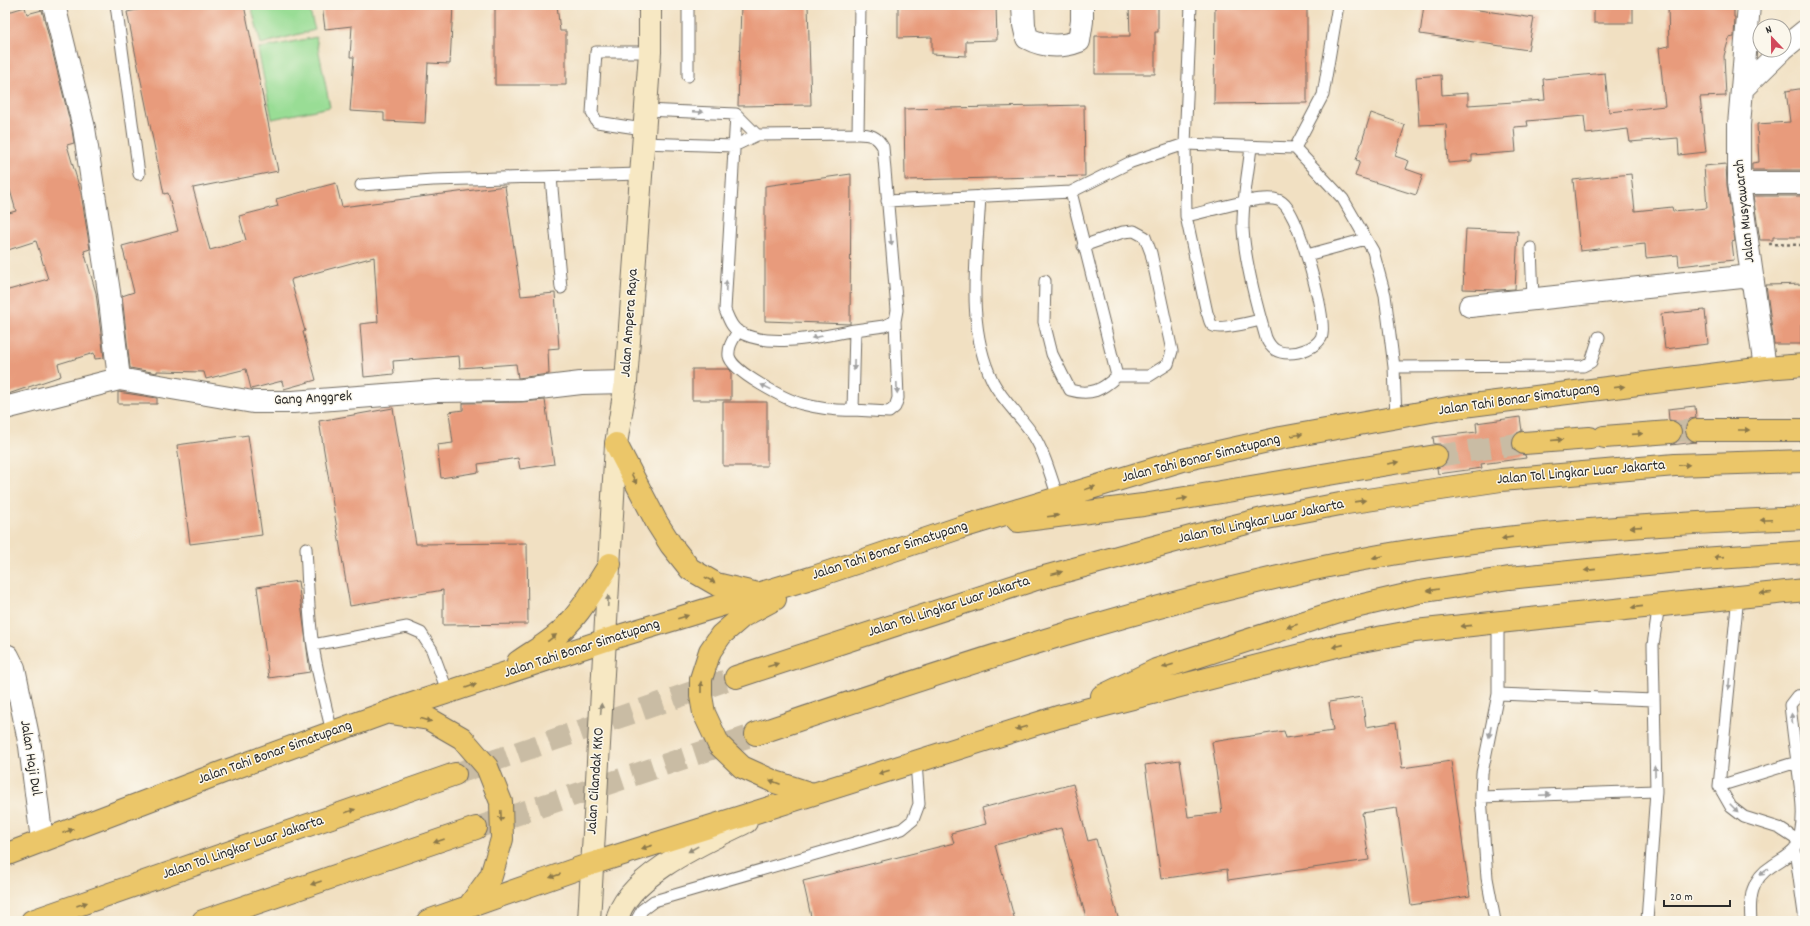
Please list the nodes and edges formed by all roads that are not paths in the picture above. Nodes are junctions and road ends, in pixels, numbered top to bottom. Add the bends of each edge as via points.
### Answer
1 (54, 5) edge
2 (116, 5) edge
3 (650, 5) edge
4 (688, 5) edge
5 (860, 5) edge
6 (1023, 5) edge
7 (1082, 5) edge
8 (1191, 5) edge
9 (1338, 5) edge
10 (1749, 5) edge
11 (1805, 31) edge
12 (1792, 42) edge
13 (650, 52) junction
14 (1774, 58) edge
15 (688, 76) dead end
16 (1742, 89) junction
17 (736, 114) junction
18 (644, 128) junction
19 (858, 134) junction
20 (758, 135) junction
21 (1185, 144) junction
22 (734, 146) junction
23 (1252, 146) junction
24 (1295, 148) junction
25 (139, 174) dead end
26 (640, 174) junction
27 (551, 177) junction
28 (1739, 183) junction
29 (1805, 183) edge
30 (361, 185) dead end
31 (1071, 192) junction
32 (980, 196) junction
33 (887, 201) junction
34 (1244, 202) junction
35 (1186, 216) junction
36 (1366, 239) junction
37 (1084, 246) junction
38 (1531, 248) dead end
39 (1307, 255) junction
40 (1751, 276) junction
41 (1045, 280) dead end
42 (561, 288) dead end
43 (1533, 299) junction
44 (1470, 306) dead end
45 (1260, 320) junction
46 (895, 321) junction
47 (855, 330) junction
48 (738, 331) junction
49 (1599, 337) dead end
50 (1805, 365) edge
51 (1394, 366) junction
52 (1765, 368) junction
53 (1117, 376) junction
54 (119, 378) junction
55 (626, 382) junction
56 (5, 408) edge
57 (853, 410) junction
58 (1396, 418) junction
59 (1697, 430) tunnel mouth
60 (1805, 430) edge
61 (1670, 432) tunnel mouth
62 (1524, 443) tunnel mouth
63 (616, 444) junction
64 (1436, 456) tunnel mouth
65 (1805, 461) edge
66 (1058, 498) junction
67 (1805, 518) edge
68 (959, 528) junction
69 (306, 548) dead end
70 (1805, 552) edge
71 (610, 564) junction
72 (814, 577) junction
73 (1805, 590) edge
74 (758, 594) junction
75 (1738, 596) junction
76 (1659, 604) junction
77 (1498, 622) junction
78 (606, 640) junction
79 (313, 645) junction
80 (5, 655) edge
81 (497, 677) junction
82 (736, 677) tunnel mouth
83 (448, 693) junction
84 (1498, 694) junction
85 (1805, 695) edge
86 (1654, 700) junction
87 (388, 712) junction
88 (1058, 717) junction
89 (332, 732) junction
90 (756, 734) tunnel mouth
91 (916, 762) junction
92 (1797, 762) junction
93 (455, 774) tunnel mouth
94 (1719, 786) junction
95 (1656, 791) junction
96 (812, 794) junction
97 (1481, 797) junction
98 (777, 806) junction
99 (476, 828) tunnel mouth
100 (42, 840) junction
101 (1797, 845) junction
102 (5, 855) edge
103 (591, 864) junction
104 (469, 906) junction
105 (32, 921) edge
106 (203, 921) edge
107 (428, 921) edge
108 (589, 921) edge
109 (617, 921) edge
110 (636, 921) edge
111 (1495, 921) edge
112 (1647, 921) edge
113 (1751, 921) edge
114 (1805, 921) edge

1 - 54 street via 84,128 109,292
2 - 25 lane
3 - 13 street, Jalan Ampera Raya
4 - 15 lane
5 - 19 lane
6 - 7 street via 1027,38 1039,45 1066,46 1079,41
8 - 21 lane
9 - 24 lane via 1323,95
10 - 16 street, Jalan Musyawarah
11 - 12 street
13 - 18 street, Jalan Ampera Raya
13 - 18 lane via 596,52 592,113 597,122
14 - 16 street
16 - 28 street, Jalan Musyawarah
18 -> 17 lane
17 - 20 lane
17 - 22 lane
18 - 22 lane
18 - 26 street, Jalan Ampera Raya
19 - 20 lane
19 - 33 lane via 869,134 879,139 883,147
20 - 22 lane
21 - 23 lane
21 - 31 lane via 1131,162
21 - 35 lane
48 -> 22 lane via 733,327 725,310
23 - 24 lane
23 - 34 lane
24 - 36 lane via 1343,199
26 - 27 lane
26 - 55 street, Jalan Ampera Raya
27 - 30 lane
27 - 42 lane
28 - 29 street
28 - 40 street, Jalan Musyawarah
31 - 32 lane
31 - 37 lane
32 - 33 lane
32 - 66 lane via 975,296 976,326 983,355 993,382 1035,438
33 -> 46 lane via 897,310
34 - 35 lane
34 - 39 lane via 1279,200 1294,218
34 - 45 lane via 1243,230
35 - 45 lane via 1211,323 1222,327
36 - 39 lane
36 - 51 lane via 1373,251 1385,295
37 - 53 lane
37 - 53 lane via 1123,232 1134,231 1144,237 1151,253 1172,351 1168,364 1149,376
38 - 43 lane
39 - 45 lane via 1323,325 1321,338 1312,347 1296,353 1280,353 1271,348
40 - 43 street
40 - 52 street, Jalan Musyawarah
41 - 53 lane via 1044,322 1052,354 1070,390 1083,394 1106,387
43 - 44 street
46 - 47 lane via 884,326
46 -> 57 lane via 898,398 895,407 889,412
47 -> 48 lane via 806,339 760,340
47 -> 57 lane
57 -> 48 lane via 843,411 801,404 751,379 736,368 729,358 730,346
49 - 51 lane via 1591,362 1583,366
50 - 52 highway, Jalan Tahi Bonar Simatupang
51 - 58 lane
58 -> 52 highway, Jalan Tahi Bonar Simatupang via 1448,408
54 - 55 street, Gang Anggrek via 253,402 293,402 437,391 522,390 581,383
54 - 56 street, Gang Anggrek
55 - 63 street, Jalan Ampera Raya
66 -> 58 highway, Jalan Tahi Bonar Simatupang via 1183,460 1281,438
59 -> 60 highway
62 -> 61 highway
63 - 71 street, Jalan Ampera Raya
63 -> 74 highway via 670,545 690,569 716,584
68 -> 64 highway via 1143,505
82 -> 65 highway, Jalan Tol Lingkar Luar Jakarta via 1033,580 1274,517 1340,504 1501,480 1675,465
66 - 68 highway, Jalan Tahi Bonar Simatupang
67 -> 90 highway via 1680,523 1523,536 1347,563 1222,591 1055,636
68 - 72 highway, Jalan Tahi Bonar Simatupang
69 - 79 lane
70 -> 88 highway via 1687,560 1509,578 1411,594 1342,610 1156,670
78 -> 71 street, Jalan Ampera Raya
81 -> 71 highway via 554,637 577,613
72 - 74 highway, Jalan Tahi Bonar Simatupang
96 -> 72 highway via 774,782 742,767 719,745 704,713 701,679 710,651 721,635 743,616
73 -> 75 highway
78 -> 74 highway, Jalan Tahi Bonar Simatupang
75 - 76 highway
75 -> 94 lane
76 -> 77 highway
76 - 86 lane via 1653,645
77 - 84 lane
77 -> 88 highway via 1415,631 1340,645
78 - 81 highway, Jalan Tahi Bonar Simatupang
103 -> 78 street, Jalan Cilandak KKO
79 - 83 lane via 407,627 421,633 432,650
79 - 89 lane
80 - 100 street, Jalan Haji Dul via 14,668 30,746
83 -> 81 highway, Jalan Tahi Bonar Simatupang
83 - 87 highway, Jalan Tahi Bonar Simatupang
84 - 86 lane
84 -> 97 lane via 1482,773
92 -> 85 lane via 1790,705 1797,696
95 -> 86 lane
87 - 89 highway, Jalan Tahi Bonar Simatupang
87 -> 104 highway via 430,719 462,738 487,767 501,802 502,839 491,876
88 -> 91 highway
100 -> 89 highway, Jalan Tahi Bonar Simatupang
91 -> 96 highway
91 - 110 lane via 919,804 913,820 902,829 654,901 642,910
92 - 94 lane
92 - 101 lane via 1803,796
105 -> 93 highway, Jalan Tol Lingkar Luar Jakarta
94 -> 101 lane via 1731,807 1744,817 1779,828
97 -> 95 lane
95 - 112 lane
96 - 98 highway
97 - 111 lane via 1487,878
98 -> 103 highway
98 -> 109 street via 694,848 641,883 619,910
99 -> 106 highway
100 - 102 highway, Jalan Tahi Bonar Simatupang
101 -> 113 lane via 1786,858 1758,877 1749,902
101 - 114 lane
103 -> 104 highway
103 - 108 street, Jalan Cilandak KKO
104 - 107 highway

